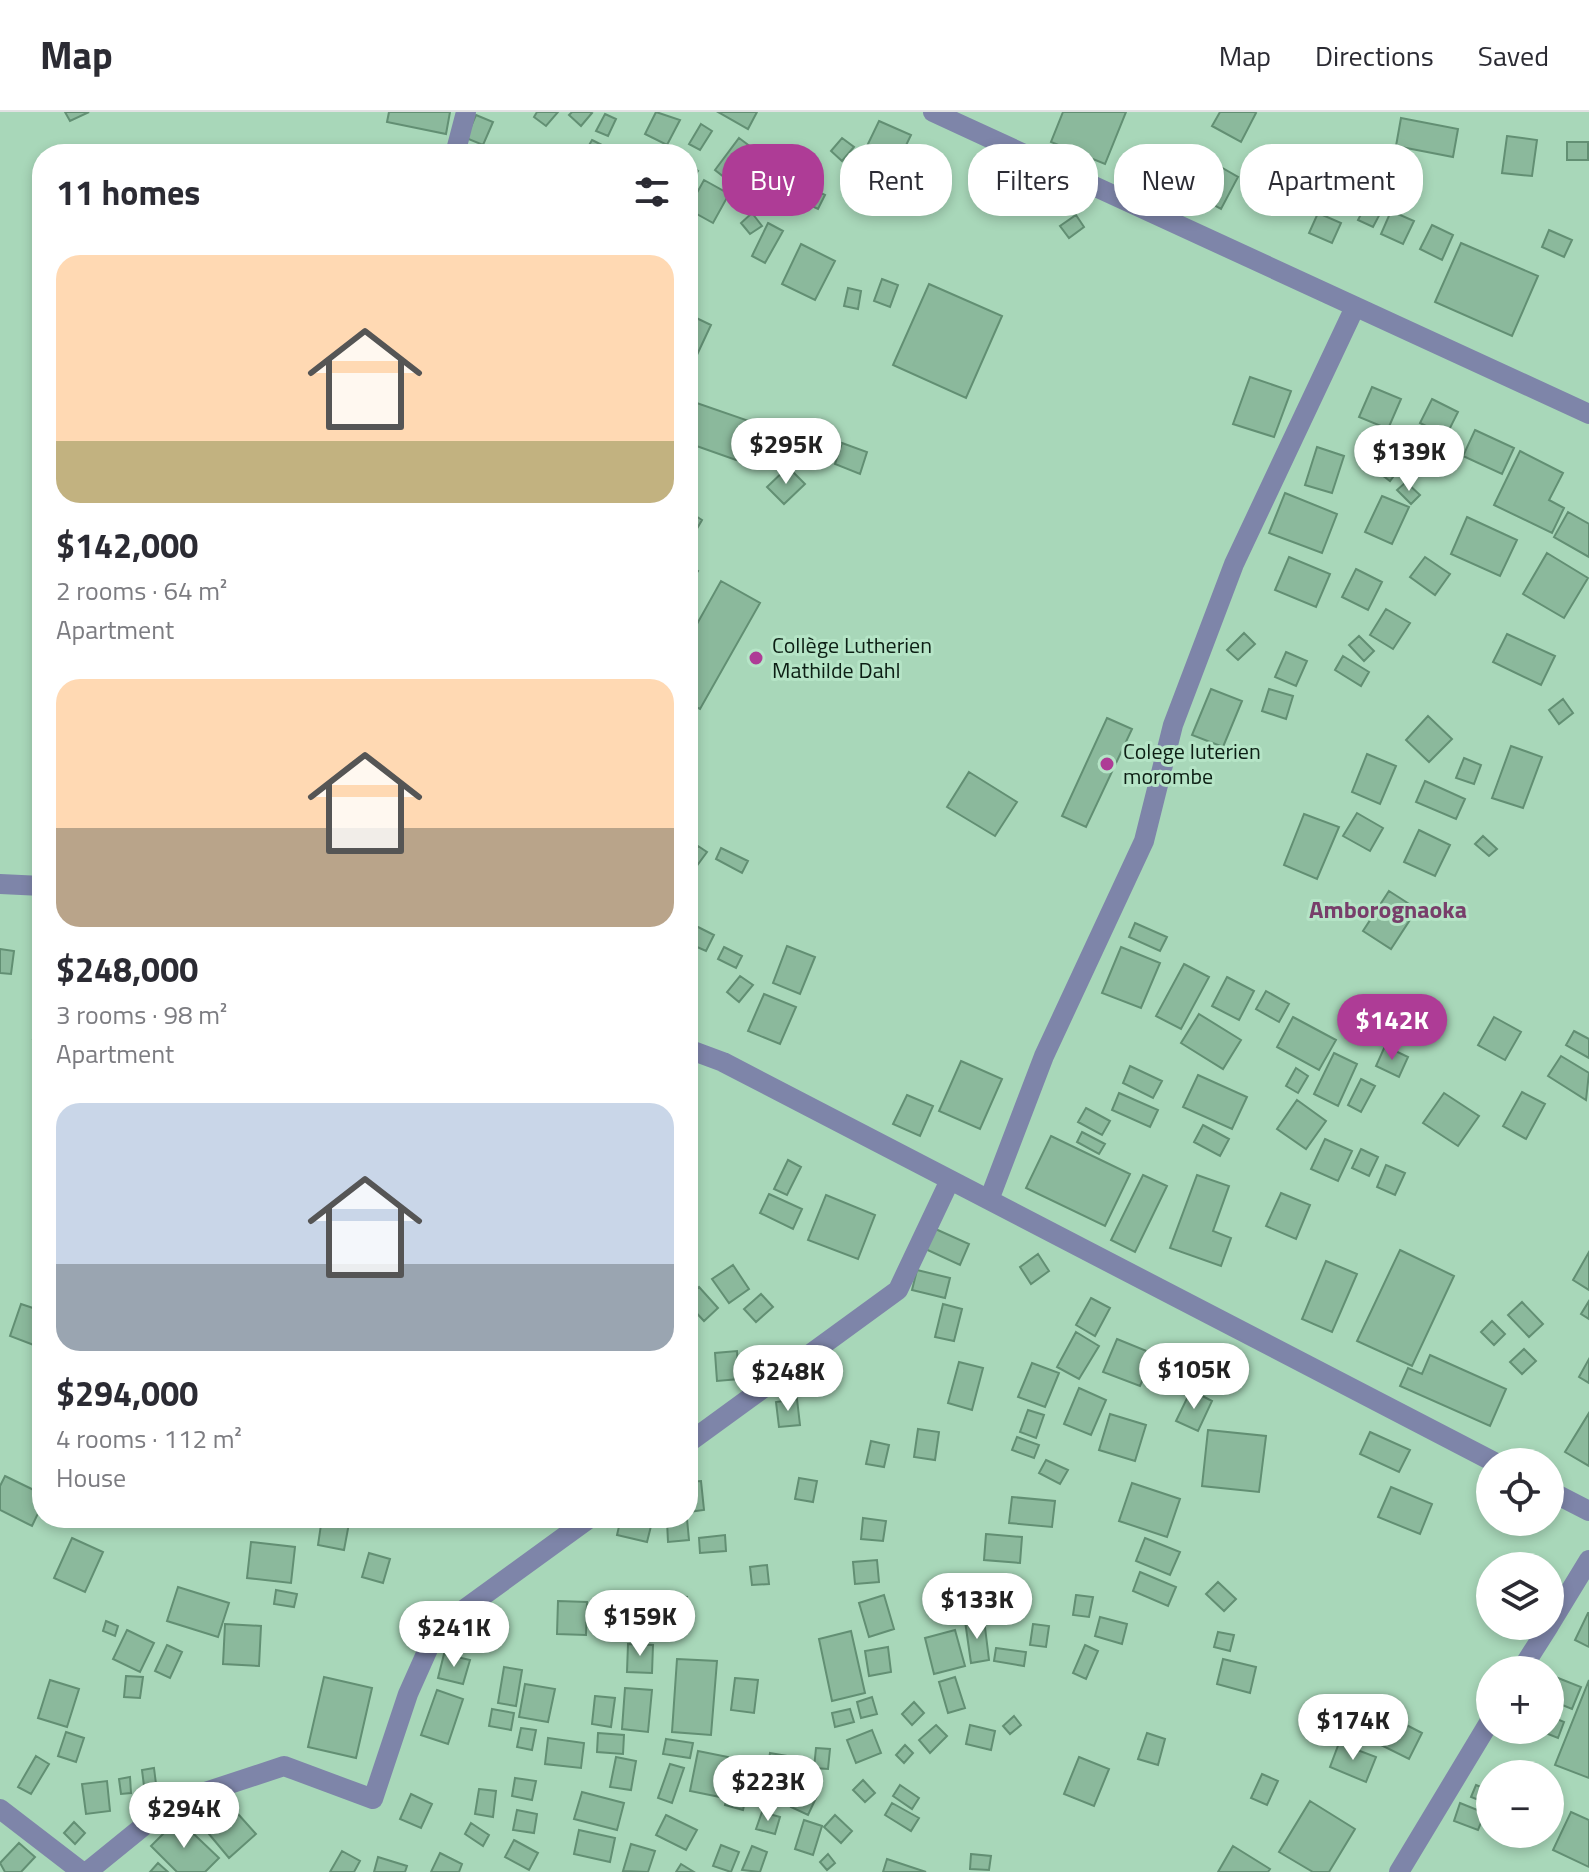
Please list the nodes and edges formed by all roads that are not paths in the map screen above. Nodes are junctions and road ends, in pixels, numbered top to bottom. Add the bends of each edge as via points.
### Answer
1 (466, 112) edge
2 (933, 112) edge
3 (458, 144) edge
4 (1355, 307) junction
5 (1589, 414) edge
6 (0, 884) edge
7 (32, 886) edge
8 (698, 1053) edge
9 (950, 1180) junction
10 (989, 1200) junction
11 (698, 1436) edge
12 (1476, 1453) edge
13 (1564, 1498) edge
14 (1589, 1511) edge
15 (576, 1528) edge
16 (1589, 1560) edge
17 (1564, 1601) edge
18 (1476, 1744) edge
19 (0, 1809) edge
20 (85, 1872) edge
21 (1399, 1872) edge

1 - 3 street
2 - 4 street
4 - 5 street
4 - 10 street via 1234,564 1173,725 1144,841 1044,1056
6 - 7 street
8 - 9 street
9 - 10 street
9 - 11 street via 898,1290
10 - 12 street
13 - 14 street
15 - 20 street via 437,1629 408,1694 373,1799 284,1766 172,1803
16 - 17 street
18 - 21 street
19 - 20 street

